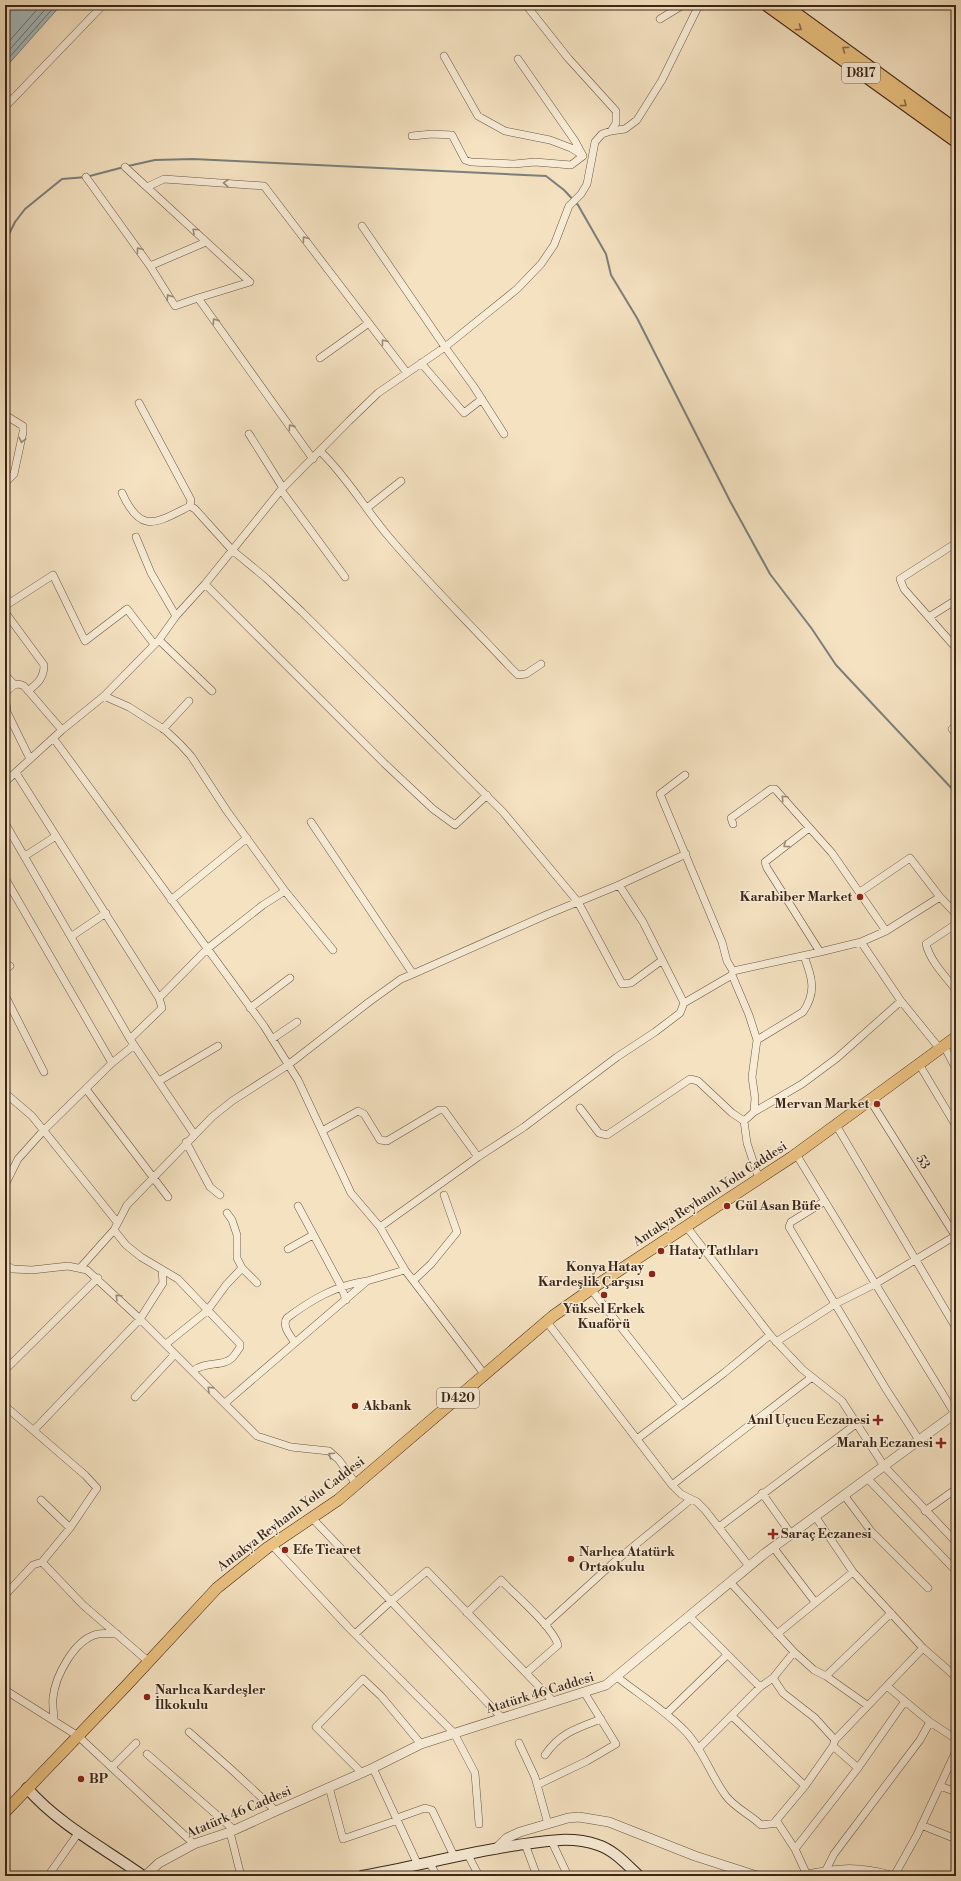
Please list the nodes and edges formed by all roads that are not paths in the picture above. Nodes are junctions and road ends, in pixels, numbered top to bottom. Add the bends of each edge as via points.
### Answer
1 (103, 5) edge
2 (526, 5) edge
3 (683, 5) edge
4 (699, 5) edge
5 (767, 5) edge
6 (784, 5) edge
7 (660, 19) dead end
8 (444, 56) dead end
9 (518, 59) dead end
10 (5, 108) edge
11 (611, 130) junction
12 (956, 130) edge
13 (412, 136) dead end
14 (956, 141) edge
15 (584, 156) junction
16 (592, 162) junction
17 (125, 167) dead end
18 (86, 177) dead end
19 (147, 187) junction
20 (362, 226) dead end
21 (206, 242) junction
22 (150, 266) junction
23 (198, 298) junction
24 (369, 323) junction
25 (445, 347) junction
26 (320, 358) dead end
27 (421, 363) junction
28 (407, 374) junction
29 (482, 399) junction
30 (139, 402) dead end
31 (5, 415) edge
32 (249, 434) dead end
33 (504, 434) dead end
34 (321, 452) junction
35 (313, 459) junction
36 (401, 481) dead end
37 (5, 483) edge
38 (282, 489) junction
39 (122, 493) dead end
40 (190, 506) junction
41 (367, 508) junction
42 (136, 537) dead end
43 (956, 543) edge
44 (232, 550) junction
45 (345, 577) dead end
46 (205, 584) junction
47 (956, 600) edge
48 (5, 606) edge
49 (5, 612) edge
50 (176, 616) junction
51 (929, 617) junction
52 (156, 642) junction
53 (956, 648) edge
54 (542, 664) dead end
55 (5, 675) edge
56 (14, 684) junction
57 (28, 691) junction
58 (212, 691) dead end
59 (5, 693) edge
60 (104, 696) junction
61 (189, 701) dead end
62 (163, 729) junction
63 (62, 730) junction
64 (54, 739) junction
65 (30, 759) junction
66 (16, 773) junction
67 (685, 775) dead end
68 (5, 782) edge
69 (487, 795) junction
70 (311, 822) dead end
71 (5, 823) edge
72 (733, 824) dead end
73 (808, 828) junction
74 (56, 836) junction
75 (247, 838) junction
76 (686, 854) junction
77 (25, 856) junction
78 (5, 878) edge
79 (619, 886) junction
80 (285, 891) junction
81 (860, 892) junction
82 (940, 897) junction
83 (171, 900) junction
84 (578, 902) junction
85 (106, 913) junction
86 (956, 914) edge
87 (956, 924) edge
88 (886, 931) junction
89 (72, 936) junction
90 (861, 942) junction
91 (207, 949) junction
92 (333, 950) dead end
93 (820, 952) junction
94 (804, 956) junction
95 (661, 961) junction
96 (732, 973) junction
97 (413, 974) junction
98 (290, 978) dead end
99 (956, 990) edge
100 (5, 995) edge
101 (159, 998) junction
102 (901, 1001) junction
103 (684, 1003) junction
104 (250, 1008) junction
105 (297, 1022) dead end
106 (956, 1037) edge
107 (272, 1039) junction
108 (757, 1040) junction
109 (132, 1042) junction
110 (218, 1046) dead end
111 (942, 1047) junction
112 (112, 1063) junction
113 (919, 1064) junction
114 (288, 1065) junction
115 (956, 1069) edge
116 (44, 1072) dead end
117 (159, 1082) junction
118 (86, 1089) junction
119 (5, 1093) edge
120 (870, 1100) junction
121 (580, 1108) dead end
122 (754, 1112) junction
123 (744, 1121) junction
124 (836, 1126) junction
125 (956, 1126) edge
126 (44, 1130) junction
127 (322, 1131) junction
128 (194, 1134) junction
129 (186, 1142) junction
130 (796, 1154) junction
131 (478, 1157) junction
132 (153, 1178) junction
133 (759, 1179) junction
134 (5, 1185) edge
135 (220, 1195) dead end
136 (444, 1195) dead end
137 (168, 1197) dead end
138 (825, 1201) junction
139 (298, 1206) dead end
140 (227, 1213) dead end
141 (117, 1222) junction
142 (686, 1226) junction
143 (380, 1227) junction
144 (114, 1230) junction
145 (313, 1235) junction
146 (956, 1237) edge
147 (288, 1249) dead end
148 (915, 1259) junction
149 (5, 1265) edge
150 (81, 1267) junction
151 (242, 1268) junction
152 (162, 1270) junction
153 (405, 1270) junction
154 (98, 1278) junction
155 (414, 1280) junction
156 (367, 1281) junction
157 (257, 1283) dead end
158 (874, 1284) junction
159 (341, 1286) junction
160 (591, 1289) junction
161 (346, 1300) junction
162 (835, 1304) junction
163 (208, 1311) junction
164 (140, 1319) junction
165 (547, 1322) junction
166 (956, 1328) edge
167 (770, 1335) junction
168 (776, 1342) junction
169 (166, 1344) junction
170 (295, 1344) junction
171 (175, 1354) junction
172 (5, 1370) edge
173 (193, 1371) junction
174 (485, 1375) junction
175 (812, 1377) junction
176 (135, 1397) dead end
177 (225, 1403) junction
178 (682, 1405) junction
179 (5, 1406) edge
180 (955, 1413) edge
181 (856, 1424) junction
182 (34, 1430) junction
183 (637, 1439) junction
184 (920, 1440) junction
185 (884, 1466) junction
186 (867, 1478) junction
187 (356, 1484) junction
188 (672, 1485) junction
189 (956, 1489) edge
190 (762, 1493) junction
191 (844, 1495) junction
192 (41, 1500) dead end
193 (690, 1500) junction
194 (925, 1511) junction
195 (815, 1516) junction
196 (312, 1518) junction
197 (718, 1527) junction
198 (70, 1528) junction
199 (791, 1534) junction
200 (956, 1542) edge
201 (272, 1545) junction
202 (773, 1547) junction
203 (42, 1562) junction
204 (749, 1566) junction
205 (956, 1571) edge
206 (853, 1572) junction
207 (730, 1582) junction
208 (928, 1588) dead end
209 (5, 1596) edge
210 (390, 1602) junction
211 (815, 1602) junction
212 (467, 1612) junction
213 (891, 1613) junction
214 (689, 1616) junction
215 (544, 1625) junction
216 (117, 1634) junction
217 (355, 1634) junction
218 (777, 1634) junction
219 (923, 1648) junction
220 (794, 1652) junction
221 (727, 1655) junction
222 (149, 1662) junction
223 (526, 1673) junction
224 (826, 1676) junction
225 (617, 1677) junction
226 (956, 1677) edge
227 (773, 1678) junction
228 (760, 1687) junction
229 (888, 1687) junction
230 (5, 1690) edge
231 (584, 1692) junction
232 (905, 1701) junction
233 (554, 1702) junction
234 (867, 1705) junction
235 (666, 1714) junction
236 (732, 1716) junction
237 (502, 1718) junction
238 (601, 1719) junction
239 (54, 1720) junction
240 (930, 1722) junction
241 (189, 1732) dead end
242 (454, 1733) junction
243 (78, 1736) junction
244 (956, 1739) edge
245 (136, 1743) dead end
246 (519, 1743) dead end
247 (834, 1743) junction
248 (421, 1744) junction
249 (698, 1749) junction
250 (956, 1751) edge
251 (147, 1754) dead end
252 (545, 1755) dead end
253 (112, 1767) junction
254 (373, 1768) junction
255 (858, 1768) junction
256 (362, 1773) junction
257 (537, 1785) junction
258 (805, 1786) junction
259 (940, 1786) junction
260 (330, 1787) junction
261 (27, 1788) junction
262 (956, 1792) edge
263 (6, 1808) edge
264 (276, 1811) junction
265 (397, 1819) junction
266 (774, 1823) junction
267 (479, 1824) dead end
268 (548, 1824) junction
269 (922, 1825) junction
270 (232, 1831) junction
271 (79, 1832) junction
272 (956, 1839) edge
273 (551, 1840) junction
274 (194, 1844) junction
275 (525, 1844) junction
276 (795, 1848) junction
277 (496, 1849) junction
278 (467, 1854) junction
279 (454, 1856) junction
280 (430, 1862) junction
281 (418, 1865) junction
282 (826, 1870) junction
283 (399, 1873) edge
284 (870, 1874) edge
285 (140, 1875) edge
286 (48, 1876) edge
287 (241, 1876) edge
288 (367, 1876) edge
289 (437, 1876) edge
290 (479, 1876) edge
291 (537, 1876) edge
292 (568, 1876) edge
293 (639, 1876) edge
294 (757, 1876) edge
295 (804, 1876) edge
296 (893, 1876) edge

1 - 10 street
2 - 11 street via 568,58 616,111 616,123
3 - 7 street
4 - 11 street via 662,80 637,120 626,129
5 -> 14 highway, D817
12 -> 6 highway, D817
8 - 15 street via 478,116 505,131 550,140
9 - 15 street
11 - 16 street via 594,142
13 - 15 street via 452,135 465,160 471,162 571,165
15 - 16 street
16 - 25 street via 586,184 581,194 569,206 554,245 542,264 517,289
17 - 19 street
22 -> 18 street
21 -> 19 street
24 -> 19 street via 264,186 164,179
20 - 25 street
21 - 22 street
21 - 23 street via 250,282
23 -> 22 street via 175,306
35 -> 23 street
24 - 26 street
28 -> 24 street
25 - 27 street
25 - 29 street
27 - 28 street
27 - 29 street via 464,413
28 - 34 street via 378,393
29 - 33 street
30 - 40 street via 188,493
31 -> 37 street via 23,426 14,474
32 - 38 street
34 - 35 street
34 - 41 street
35 - 38 street
36 - 41 street
38 - 44 street
38 - 45 street
39 - 40 street via 129,509 141,520 149,523 155,523
40 - 44 street
41 - 54 street via 414,566 518,675 526,674
42 - 50 street via 148,568
43 - 51 street via 900,579 904,589
44 - 46 street
44 - 69 street via 302,612
46 - 50 street
46 - 69 street via 334,716 433,809 455,825
47 - 51 street
48 - 52 street via 53,575 86,641 127,609
49 - 57 street via 44,665 44,674
50 - 52 street
51 - 53 street
52 - 58 street
52 - 60 street
55 - 56 street
56 - 57 street via 19,684
56 - 59 street
57 - 63 street
59 - 65 street via 7,712
60 - 62 street via 129,707
60 - 63 street
61 - 62 street
62 - 75 street via 191,756
63 - 64 street
64 - 65 street
64 - 83 street
65 - 66 street
66 - 68 street
66 - 74 street
67 - 76 street via 660,794
69 - 84 street
70 - 97 street
71 - 77 street
73 -> 72 street via 775,789 771,789 731,818
73 - 81 street via 832,853
73 -> 93 street via 765,862
74 - 77 street
74 - 85 street
75 - 80 street
75 - 83 street
76 - 79 street
76 - 96 street
77 - 89 street
78 - 112 street
79 - 84 street
79 - 95 street via 643,922
80 - 91 street via 263,904
80 - 92 street
81 - 82 street via 910,858
81 - 88 street
82 - 86 street
82 - 88 street
83 - 91 street
84 - 95 street via 622,984 631,982
84 - 97 street
85 - 89 street
85 - 101 street
87 - 99 street via 926,944 927,950
88 - 90 street
89 - 109 street
90 - 93 street
90 - 102 street
91 - 101 street
91 - 104 street
93 - 94 street
94 - 96 street
94 - 108 street via 813,977 814,988 808,1006 804,1012
95 - 103 street
96 - 103 street
96 - 108 street
97 - 114 street via 401,979 369,1002
98 - 104 street
100 - 116 street
101 - 109 street via 162,1008
102 - 111 street
102 - 122 street via 837,1058 802,1084
103 - 131 street via 680,1013 655,1032 617,1056 524,1127
104 - 107 street
105 - 107 street
106 - 111 main road, Antakya Reyhanlı Yolu Caddesi / D420
107 - 114 street
108 - 122 street via 752,1077
109 - 112 street
109 - 117 street
110 - 117 street
111 - 113 main road, Antakya Reyhanlı Yolu Caddesi / D420
111 - 115 street
112 - 118 street
113 - 120 main road, Antakya Reyhanlı Yolu Caddesi / D420
113 - 125 street
114 - 127 street via 298,1080
114 - 128 street via 232,1101
117 - 128 street
118 - 126 street
118 - 132 street
119 - 126 street
120 - 124 main road, Antakya Reyhanlı Yolu Caddesi / D420
120 - 146 street, 53
121 - 123 street via 600,1133 607,1136 690,1079 698,1081
122 - 123 street
123 - 133 street via 747,1143
124 - 130 main road, Antakya Reyhanlı Yolu Caddesi / D420
124 - 148 street
126 - 134 street via 18,1159
126 - 141 street
127 - 131 street via 358,1111 364,1114 380,1140 387,1141 439,1110 444,1110
127 - 143 street via 351,1193
128 - 129 street
129 - 132 street
129 - 135 street via 210,1187
130 - 133 main road, Antakya Reyhanlı Yolu Caddesi / D420
130 - 138 street
131 - 143 street
132 - 137 street
132 - 141 street via 127,1204
133 - 142 main road, Antakya Reyhanlı Yolu Caddesi / D420
136 - 155 street via 457,1232
138 - 158 street
138 - 162 street via 791,1222 789,1227
139 - 145 street
140 - 151 street via 237,1235 237,1258
141 - 144 street
142 - 160 main road, Antakya Reyhanlı Yolu Caddesi / D420
142 - 167 street
143 - 153 street
144 - 150 street
144 - 152 street via 126,1245
145 - 147 street
145 - 159 street
146 - 148 street
148 - 158 street
148 - 166 street
149 - 150 street via 13,1269 32,1270
150 - 154 street
151 - 157 street
151 - 163 street via 226,1285
152 - 163 street via 178,1279
152 - 164 street via 163,1283
153 - 155 street
153 - 156 street
164 -> 154 street
154 - 172 street
155 - 174 street
156 - 159 street
156 - 161 street
158 - 162 street
158 - 180 street
159 - 161 street
159 - 170 street via 310,1300 287,1318 285,1327
160 - 165 main road, Antakya Reyhanlı Yolu Caddesi / D420
160 - 178 street
161 - 170 street
162 - 168 street
162 - 184 street
163 - 169 street
163 - 173 street via 240,1347 232,1359 199,1366
164 - 169 street
164 - 182 street
165 - 174 main road, Antakya Reyhanlı Yolu Caddesi / D420
165 - 183 street
167 - 168 street
167 - 178 street
168 - 175 street
169 - 171 street
170 - 177 street
171 - 173 street
171 - 176 street
177 -> 173 street
174 - 187 main road, Antakya Reyhanlı Yolu Caddesi / D420
175 - 181 street via 842,1400
175 - 188 street
187 -> 177 street via 339,1460 329,1451 292,1447 257,1436
178 - 183 street
179 - 182 street
180 - 184 street, Atatürk 46 Caddesi
181 - 185 street
181 - 190 street
182 - 198 street via 97,1488
183 - 188 street
184 - 185 street, Atatürk 46 Caddesi
185 - 186 street, Atatürk 46 Caddesi
185 - 194 street
186 - 191 street, Atatürk 46 Caddesi
186 - 205 street
187 - 196 main road, Antakya Reyhanlı Yolu Caddesi / D420
188 - 193 street
189 - 194 street
190 - 197 street
190 - 199 street
191 - 195 street, Atatürk 46 Caddesi
191 - 208 street via 871,1531
192 - 198 street
193 - 197 street via 697,1502
193 - 215 street via 612,1564
194 - 200 street
195 - 199 street, Atatürk 46 Caddesi
195 - 206 street
196 - 201 main road, Antakya Reyhanlı Yolu Caddesi / D420
196 - 210 street
197 - 204 street
198 - 203 street
199 - 202 street, Atatürk 46 Caddesi
201 - 217 street
201 - 222 main road, Antakya Reyhanlı Yolu Caddesi / D420 via 210,1594
202 - 204 street, Atatürk 46 Caddesi
202 - 211 street
203 - 209 street via 33,1565
203 - 216 street via 83,1605
204 - 207 street, Atatürk 46 Caddesi
206 - 211 street
206 - 213 street
207 - 214 street, Atatürk 46 Caddesi
207 - 218 street
210 - 212 street via 427,1571
210 - 217 street
210 - 237 street
211 - 218 street
212 - 215 street via 501,1580
212 - 223 street
213 - 219 street
213 - 224 street
214 - 221 street
214 - 225 street, Atatürk 46 Caddesi
215 - 223 street via 556,1636 558,1645
216 - 222 street
216 - 239 street via 97,1634 83,1642 63,1665 53,1698
217 - 242 street
218 - 220 street
219 - 226 street
219 - 229 street
220 - 224 street via 814,1670
220 - 227 street
221 - 228 street
221 - 235 street
222 - 243 main road, Antakya Reyhanlı Yolu Caddesi / D420
223 - 233 street
224 - 234 street
225 - 231 street, Atatürk 46 Caddesi via 606,1685
225 - 235 street
227 - 228 street
227 - 247 street via 783,1693 815,1718
228 - 236 street
229 - 232 street
229 - 234 street
230 - 239 street
231 - 233 street, Atatürk 46 Caddesi
231 - 238 street
232 - 240 street
232 - 255 street
233 - 237 street, Atatürk 46 Caddesi
234 - 247 street
235 - 249 street via 686,1732
236 - 249 street
236 - 258 street
237 - 242 street, Atatürk 46 Caddesi
238 - 252 street via 562,1737
238 - 257 street via 616,1744
239 - 243 street
240 - 244 street
240 - 282 street via 920,1740 834,1854
241 - 264 street
242 - 248 street, Atatürk 46 Caddesi
242 - 267 street via 475,1773
243 - 253 street
243 - 261 main road, Antakya Reyhanlı Yolu Caddesi / D420
245 - 253 street
246 - 257 street
247 - 255 street
247 - 258 street
248 - 254 street, Atatürk 46 Caddesi
248 - 256 street via 381,1696 363,1679 316,1727
249 - 266 street via 728,1798 761,1825
250 - 259 street
251 - 270 street
253 - 274 street
254 - 256 street, Atatürk 46 Caddesi
254 - 265 street
255 - 276 street
256 - 260 street, Atatürk 46 Caddesi
257 - 268 street
258 - 266 street
259 - 262 street
259 - 269 street
260 - 264 street, Atatürk 46 Caddesi
260 - 265 street via 343,1838
261 - 263 main road, Antakya Reyhanlı Yolu Caddesi / D420
261 - 271 main road via 38,1800
264 - 270 street, Atatürk 46 Caddesi
265 - 279 street via 425,1808 432,1810
265 - 281 street
266 - 276 street via 778,1823
268 - 277 street via 507,1838
268 - 294 street via 579,1817 599,1819 695,1856
269 - 272 street
269 - 296 street
270 - 274 street, Atatürk 46 Caddesi
270 - 287 street
271 - 285 main road
271 - 286 street
273 - 275 main road
273 - 292 street
273 - 293 main road via 578,1839 599,1845 612,1852
274 - 285 street, Atatürk 46 Caddesi
275 - 277 main road
275 - 291 street
276 - 295 street
277 - 278 main road
278 - 279 main road
278 - 290 street
279 - 280 main road
280 - 281 main road
280 - 289 street
281 - 283 main road
282 - 284 street via 858,1869
282 - 295 street
283 - 288 main road
284 - 296 street

